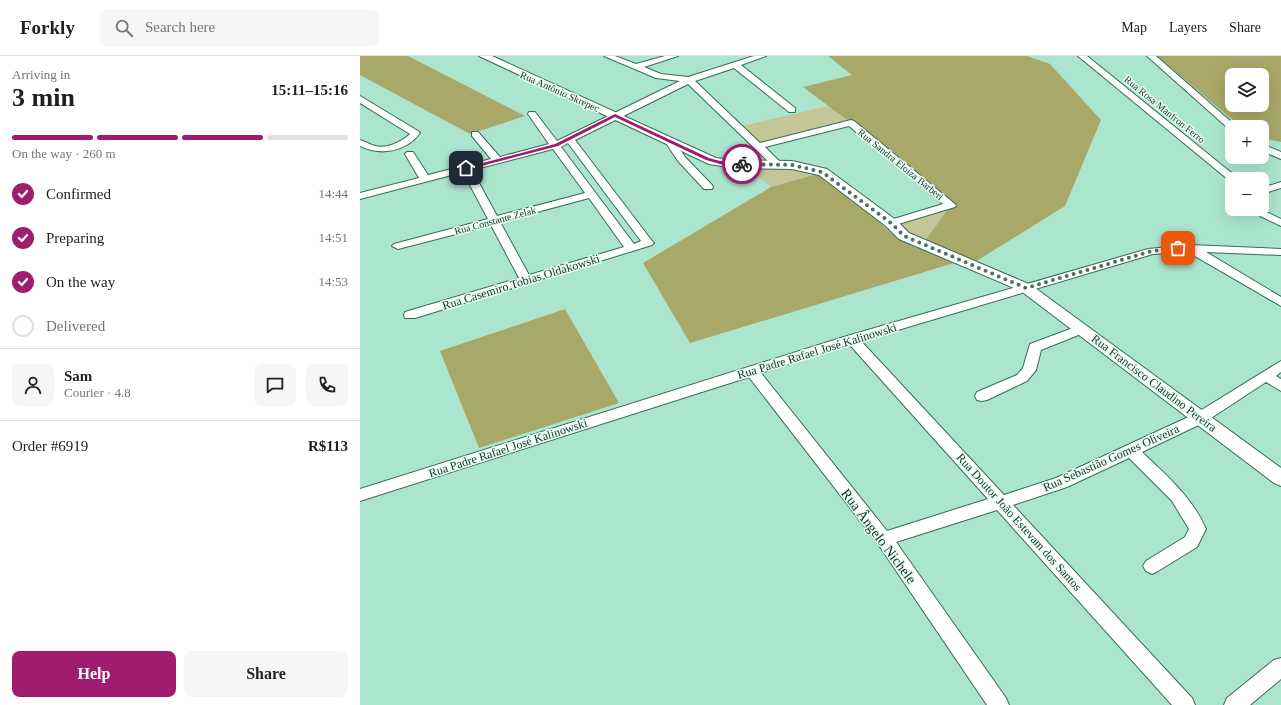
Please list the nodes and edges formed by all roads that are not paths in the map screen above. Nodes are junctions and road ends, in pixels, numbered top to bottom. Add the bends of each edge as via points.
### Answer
1 (484, 56) edge
2 (608, 56) edge
3 (674, 56) edge
4 (762, 56) edge
5 (1082, 56) edge
6 (1150, 56) edge
7 (736, 64) junction
8 (636, 67) junction
9 (689, 80) junction
10 (362, 103) edge
11 (792, 110) dead end
12 (532, 114) dead end
13 (615, 116) junction
14 (1225, 121) edge
15 (475, 134) dead end
16 (569, 139) junction
17 (360, 143) edge
18 (671, 143) junction
19 (556, 145) junction
20 (759, 146) junction
21 (1269, 150) edge
22 (410, 154) dead end
23 (1281, 156) edge
24 (497, 160) junction
25 (778, 165) junction
26 (466, 168) junction
27 (593, 170) junction
28 (1225, 172) edge
29 (578, 174) junction
30 (425, 179) junction
31 (1281, 185) edge
32 (708, 187) dead end
33 (1269, 189) edge
34 (592, 194) junction
35 (360, 196) edge
36 (1268, 216) edge
37 (494, 220) junction
38 (891, 223) junction
39 (1281, 223) edge
40 (398, 246) dead end
41 (631, 248) junction
42 (1190, 248) junction
43 (1281, 252) edge
44 (526, 280) junction
45 (1026, 288) junction
46 (1281, 302) edge
47 (410, 315) dead end
48 (1081, 328) junction
49 (852, 339) junction
50 (1281, 366) edge
51 (752, 371) junction
52 (1266, 376) junction
53 (1281, 386) edge
54 (982, 396) dead end
55 (1200, 418) junction
56 (1130, 450) junction
57 (1281, 478) edge
58 (360, 495) edge
59 (1001, 502) junction
60 (884, 539) junction
61 (1152, 566) dead end
62 (1281, 667) edge
63 (999, 705) edge
64 (1185, 705) edge
65 (1234, 705) edge

1 - 13 street, Rua Antônio Skrepec
2 - 8 street
3 - 8 street
4 - 7 street
5 - 28 street, Rua Rosa Manfron Ferro
6 - 14 street
7 - 9 street
7 - 11 street
8 - 9 street via 659,76
9 - 13 street
9 - 20 street
10 - 17 street via 415,133 410,140 388,148 375,149
12 - 19 street
13 - 16 street
13 - 18 street, Rua Antônio Skrepec
15 - 24 street
16 - 19 street
16 - 27 street
18 - 25 street, Rua Antônio Skrepec via 720,163
18 - 32 street via 681,159
19 - 24 street
19 - 29 street
20 - 25 street
20 - 38 street, Rua Sandra Eloíza Barberi via 851,123 951,204
21 - 23 street
22 - 30 street
24 - 26 street
25 - 38 street, Rua Antônio Skrepec via 800,166 822,172
26 - 30 street
26 - 37 street
27 - 29 street
27 - 41 street, Rua Casemiro Tobias Oldakowski via 648,243
29 - 34 street
30 - 35 street
31 - 33 street
34 - 37 street, Rua Constante Zelak
34 - 41 street
36 - 39 street
37 - 40 street, Rua Constante Zelak
37 - 44 street
38 - 45 street, Rua Antônio Skrepec via 914,242
41 - 44 street, Rua Casemiro Tobias Oldakowski
42 - 43 street, Rua Padre Rafael José Kalinowski
42 - 45 street, Rua Padre Rafael José Kalinowski via 1152,251
42 - 46 street
44 - 47 street, Rua Casemiro Tobias Oldakowski
45 - 48 street, Rua Francisco Claudino Pereira
45 - 49 street, Rua Padre Rafael José Kalinowski
48 - 54 street via 1035,347 1029,370 1022,378
48 - 55 street, Rua Francisco Claudino Pereira
49 - 51 street, Rua Padre Rafael José Kalinowski
49 - 59 street, Rua Doutor João Estevam dos Santos
50 - 52 street, Rua Sebastião Gomes Oliveira
51 - 58 street, Rua Padre Rafael José Kalinowski
51 - 60 street, Rua Ângelo Nichele
52 - 53 street
52 - 55 street, Rua Sebastião Gomes Oliveira
55 - 56 street, Rua Sebastião Gomes Oliveira
55 - 57 street, Rua Francisco Claudino Pereira
56 - 59 street, Rua Sebastião Gomes Oliveira via 1060,483
56 - 61 street via 1182,502 1193,516 1198,529 1191,542
59 - 60 street, Rua Sebastião Gomes Oliveira
59 - 64 street, Rua Doutor João Estevam dos Santos
60 - 63 street, Rua Ângelo Nichele
62 - 65 street

